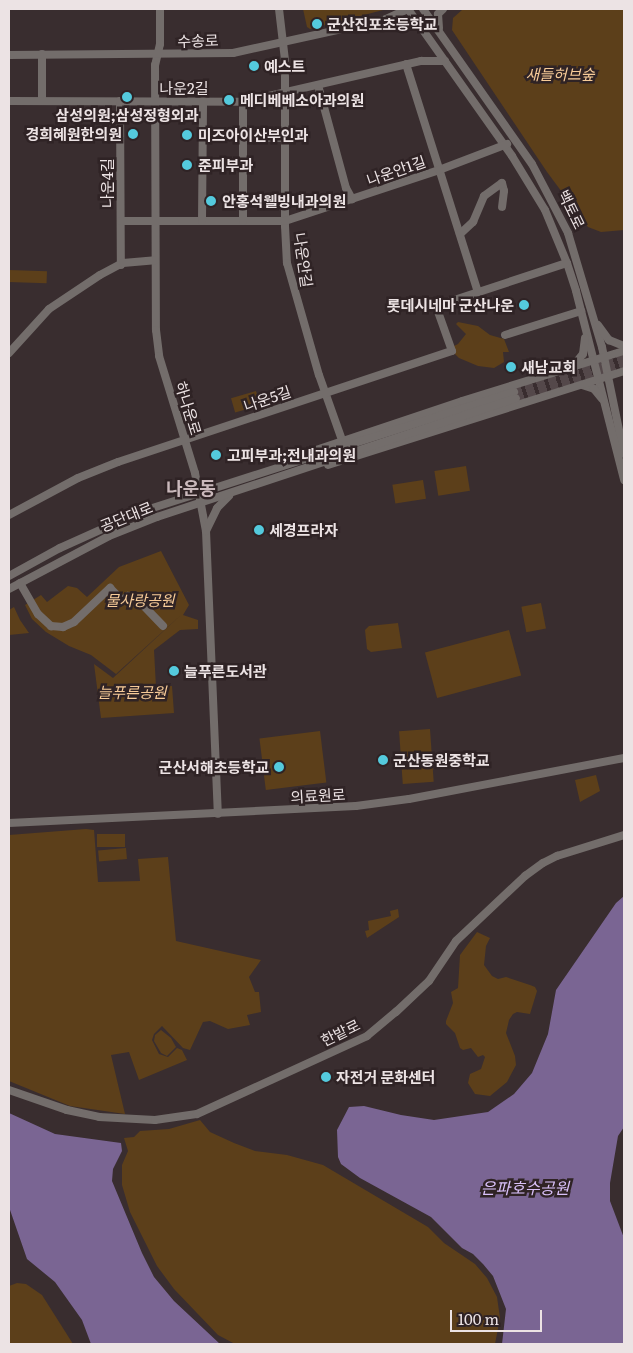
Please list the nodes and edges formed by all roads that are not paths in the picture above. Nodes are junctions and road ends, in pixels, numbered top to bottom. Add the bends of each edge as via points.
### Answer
1 (160, 9) edge
2 (280, 9) edge
3 (424, 9) edge
4 (443, 9) edge
5 (410, 11) edge
6 (441, 35) junction
7 (284, 43) junction
8 (9, 54) edge
9 (42, 54) junction
10 (156, 55) junction
11 (445, 61) junction
12 (406, 64) junction
13 (318, 85) junction
14 (285, 93) junction
15 (42, 100) junction
16 (9, 101) edge
17 (120, 101) junction
18 (203, 101) junction
19 (154, 102) junction
20 (243, 102) junction
21 (244, 137) junction
22 (286, 138) junction
23 (516, 140) junction
24 (504, 146) junction
25 (438, 170) junction
26 (352, 199) junction
27 (502, 207) dead end
28 (121, 221) junction
29 (156, 221) junction
30 (202, 221) junction
31 (243, 221) junction
32 (285, 221) junction
33 (460, 234) junction
34 (155, 260) junction
35 (567, 263) junction
36 (120, 265) junction
37 (478, 292) junction
38 (582, 313) junction
39 (594, 318) junction
40 (505, 335) dead end
41 (624, 346) edge
42 (624, 350) edge
43 (9, 353) edge
44 (604, 357) junction
45 (594, 360) junction
46 (569, 368) junction
47 (624, 371) edge
48 (604, 377) junction
49 (573, 386) junction
50 (325, 393) junction
51 (608, 414) junction
52 (185, 440) junction
53 (342, 440) junction
54 (624, 454) edge
55 (251, 477) junction
56 (624, 480) edge
57 (198, 492) junction
58 (234, 493) junction
59 (200, 504) junction
60 (9, 515) edge
61 (206, 531) junction
62 (9, 576) edge
63 (20, 582) junction
64 (9, 589) edge
65 (163, 626) dead end
66 (624, 758) edge
67 (218, 814) junction
68 (9, 823) edge
69 (624, 835) edge
70 (9, 1090) edge

1 - 10 street, 하나운로 via 160,44
2 - 7 street, 나운안길
3 - 5 street, 수송로
3 - 6 street, 백토로
4 - 6 street via 437,19
5 - 7 street, 수송로
5 - 11 street, 백토로
6 - 23 street, 백토로
7 - 10 street, 수송로 via 233,53
7 - 14 street, 나운안길
8 - 9 street, 수송로
9 - 10 street, 수송로
9 - 15 street
10 - 19 street, 하나운로
11 - 12 street, 나운2길
11 - 24 street, 백토로
12 - 13 street, 나운2길
12 - 25 street
13 - 14 street, 나운2길
13 - 26 street via 346,188
14 - 20 street, 나운2길
14 - 22 street, 나운안길
15 - 16 street, 나운2길
15 - 17 street, 나운2길
17 - 19 street, 나운2길
17 - 28 street, 나운4길
18 - 19 street, 나운2길
18 - 20 street, 나운2길
18 - 30 street
19 - 29 street, 하나운로
20 - 21 street
21 - 22 street
21 - 31 street
22 - 32 street, 나운안길
23 - 24 street, 나운안1길
23 - 39 street, 백토로 via 568,233
24 - 25 street, 나운안1길
24 - 35 street, 백토로 via 545,210
25 - 26 street, 나운안1길
25 - 33 street, 나운안1길
26 - 32 street, 나운안1길
27 - 33 street via 502,183 484,196 473,222
28 - 29 street, 나운안1길
28 - 36 street, 나운4길
29 - 30 street, 나운안1길
29 - 34 street, 하나운로
30 - 31 street, 나운안1길
31 - 32 street, 나운안1길
32 - 50 street, 나운안길 via 291,281
33 - 37 street, 나운안1길
34 - 36 street
34 - 52 street, 하나운로 via 159,356
35 - 37 street
35 - 38 street, 백토로
36 - 43 street via 49,309
37 - 50 street, 나운5길 via 436,306 452,351
38 - 40 street
38 - 45 street, 백토로
38 - 46 street via 584,351
39 - 41 street via 609,340
39 - 44 street, 백토로
42 - 44 street
44 - 45 street
44 - 48 street, 백토로
45 - 46 street
45 - 48 street, 백토로
46 - 53 street
47 - 48 street
48 - 49 street
48 - 51 street, 백토로
48 - 54 street, 백토로
49 - 51 street via 585,385 594,389
49 - 58 street
50 - 52 street, 나운5길
50 - 53 street, 나운안길
51 - 56 street, 백토로
52 - 57 street, 하나운로
52 - 60 street, 나운5길 via 88,473
53 - 55 street
55 - 57 street, 공단대로
55 - 58 street, 공단대로 via 515,395
57 - 59 street, 하나운로
57 - 62 street, 공단대로 via 100,529
58 - 59 street, 공단대로
58 - 61 street via 217,508
59 - 61 street, 하나운로
59 - 63 street, 공단대로 via 109,536
61 - 67 street, 하나운로
63 - 64 street, 공단대로
63 - 65 street via 34,609 51,626 63,627 74,622 110,588 122,600 128,596 138,600
66 - 67 street, 의료원로 via 392,802
67 - 68 street, 의료원로
69 - 70 street, 한밭로 via 557,856 525,876 456,941 428,981 367,1036 197,1114 155,1120 109,1118 67,1110

